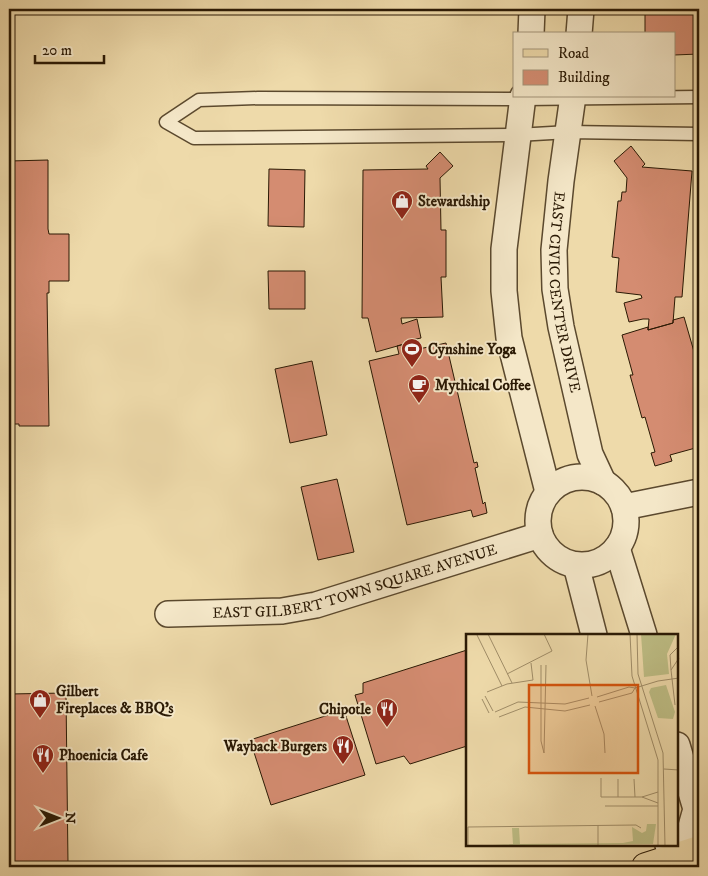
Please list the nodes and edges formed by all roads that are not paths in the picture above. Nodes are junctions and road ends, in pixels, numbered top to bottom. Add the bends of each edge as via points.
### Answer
1 (532, 9) edge
2 (581, 9) edge
3 (531, 32) edge
4 (580, 32) edge
5 (676, 97) edge
6 (699, 97) edge
7 (523, 98) edge
8 (573, 98) edge
9 (568, 132) junction
10 (699, 134) edge
11 (517, 135) junction
12 (603, 482) junction
13 (548, 492) junction
14 (699, 492) edge
15 (624, 507) junction
16 (540, 535) junction
17 (617, 548) junction
18 (576, 565) junction
19 (168, 614) dead end
20 (594, 634) edge
21 (644, 634) edge
22 (678, 748) edge
23 (683, 850) edge
24 (646, 867) edge

1 - 3 street
2 - 4 street
5 - 6 lane
7 - 11 street
7 - 11 lane via 199,100 166,122 194,138
8 - 9 street, EAST CIVIC CENTER DRIVE
9 - 10 lane
9 - 11 lane
9 - 12 street, EAST CIVIC CENTER DRIVE via 554,250 555,289 590,454
11 - 13 street via 504,249 504,291 509,338
12 - 13 street via 589,477 574,477 560,482
12 - 15 street via 616,492
13 - 16 street via 538,520
14 - 15 street
15 - 17 street via 626,528
16 - 18 street via 554,555
16 - 19 street, EAST GILBERT TOWN SQUARE AVENUE via 316,605 282,611
17 - 18 street via 599,562
17 - 21 street
18 - 20 street
22 - 23 street via 696,808
23 - 24 main road

